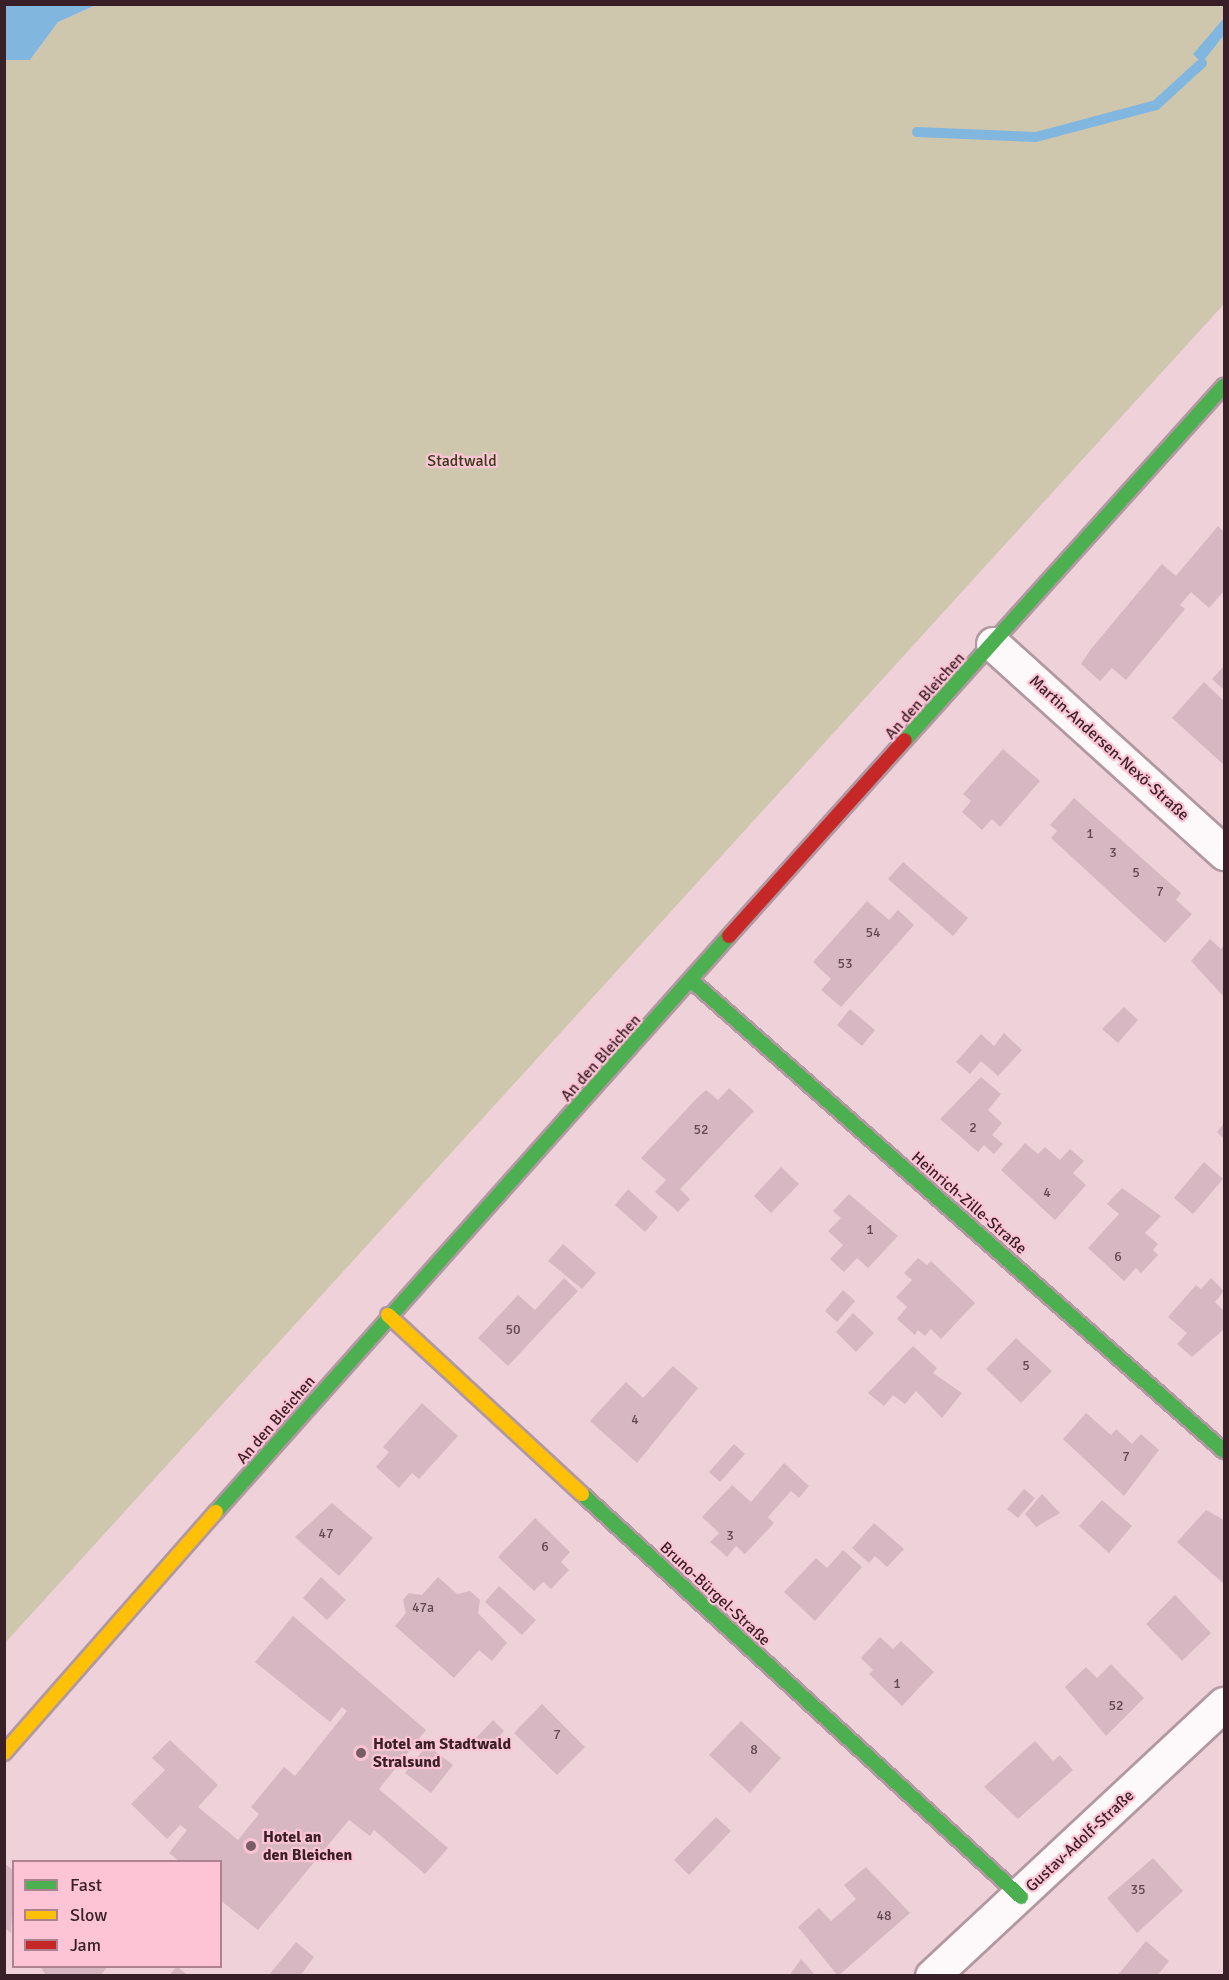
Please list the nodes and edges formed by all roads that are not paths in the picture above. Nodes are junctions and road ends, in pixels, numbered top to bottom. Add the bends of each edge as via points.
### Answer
1 (1224, 386) edge
2 (993, 644) junction
3 (1224, 853) edge
4 (692, 981) junction
5 (388, 1316) junction
6 (1224, 1451) edge
7 (1224, 1704) edge
8 (4, 1753) edge
9 (1021, 1897) junction
10 (932, 1976) edge

1 - 2 street, An den Bleichen
2 - 3 street, Martin-Andersen-Nexö-Straße
2 - 4 street, An den Bleichen
4 - 5 street, An den Bleichen
4 - 6 street, Heinrich-Zille-Straße
5 - 8 street, An den Bleichen
5 - 9 street, Bruno-Bürgel-Straße
7 - 9 street, Gustav-Adolf-Straße
9 - 10 street, Gustav-Adolf-Straße

